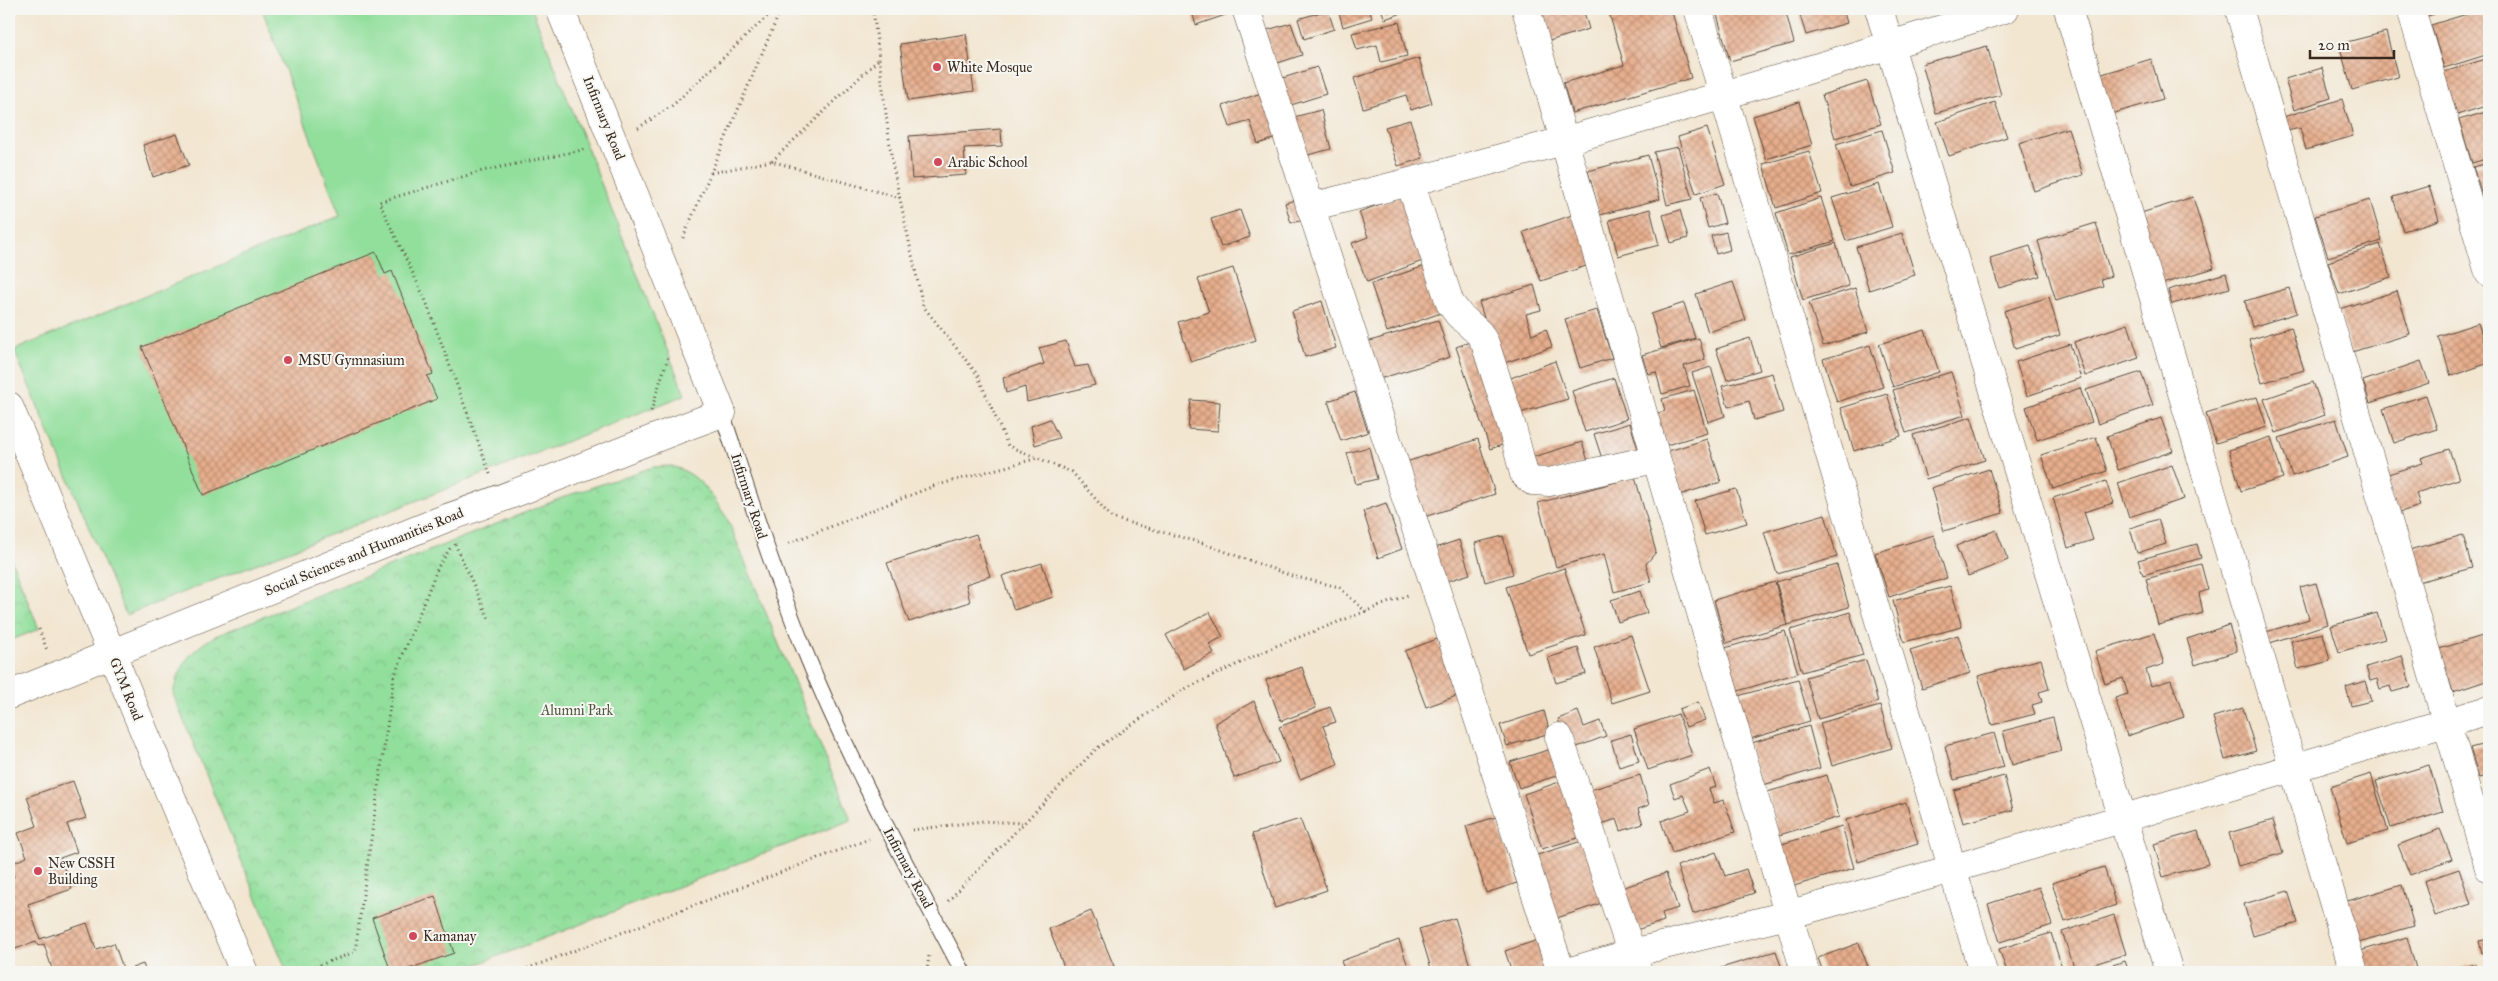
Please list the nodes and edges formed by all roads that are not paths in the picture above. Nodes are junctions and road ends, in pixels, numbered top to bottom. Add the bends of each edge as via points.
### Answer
1 (560, 9) edge
2 (1246, 9) edge
3 (1526, 9) edge
4 (1698, 9) edge
5 (1879, 9) edge
6 (2005, 9) edge
7 (2068, 9) edge
8 (2239, 9) edge
9 (2411, 9) edge
10 (1890, 45) junction
11 (1724, 96) junction
12 (1564, 142) junction
13 (1410, 182) junction
14 (1310, 207) junction
15 (2489, 273) edge
16 (9, 406) edge
17 (722, 413) junction
18 (1656, 459) junction
19 (112, 654) junction
20 (9, 695) edge
21 (2489, 710) edge
22 (2446, 722) junction
23 (1559, 737) dead end
24 (2295, 768) junction
25 (2123, 819) junction
26 (2489, 868) edge
27 (1952, 869) junction
28 (1787, 915) junction
29 (1635, 963) edge
30 (244, 972) edge
31 (963, 972) edge
32 (1561, 972) edge
33 (1568, 972) edge
34 (1805, 972) edge
35 (1983, 972) edge
36 (2169, 972) edge
37 (2354, 972) edge

1 - 17 street, Infirmary Road
2 - 14 street
3 - 12 street
4 - 11 street
5 - 10 street
6 - 10 street
7 - 24 street
8 - 22 street
9 - 15 street
10 - 11 street
10 - 25 street
11 - 12 street
11 - 27 street
12 - 13 street
12 - 18 street
13 - 14 street
13 - 18 street via 1447,295 1459,315 1479,333 1490,356 1524,474 1532,481 1549,482
14 - 32 street
16 - 19 street, GYM Road
17 - 19 street, Social Sciences and Humanities Road via 434,523
17 - 31 lane, Infirmary Road via 767,552 805,650 888,833
18 - 28 street
19 - 20 street, Social Sciences and Humanities Road
19 - 30 street, GYM Road
21 - 22 street
22 - 24 street
22 - 26 street
23 - 29 street
24 - 25 street
24 - 37 street
25 - 27 street
25 - 36 street
27 - 28 street
27 - 35 street
28 - 29 street
28 - 34 street
29 - 33 street

